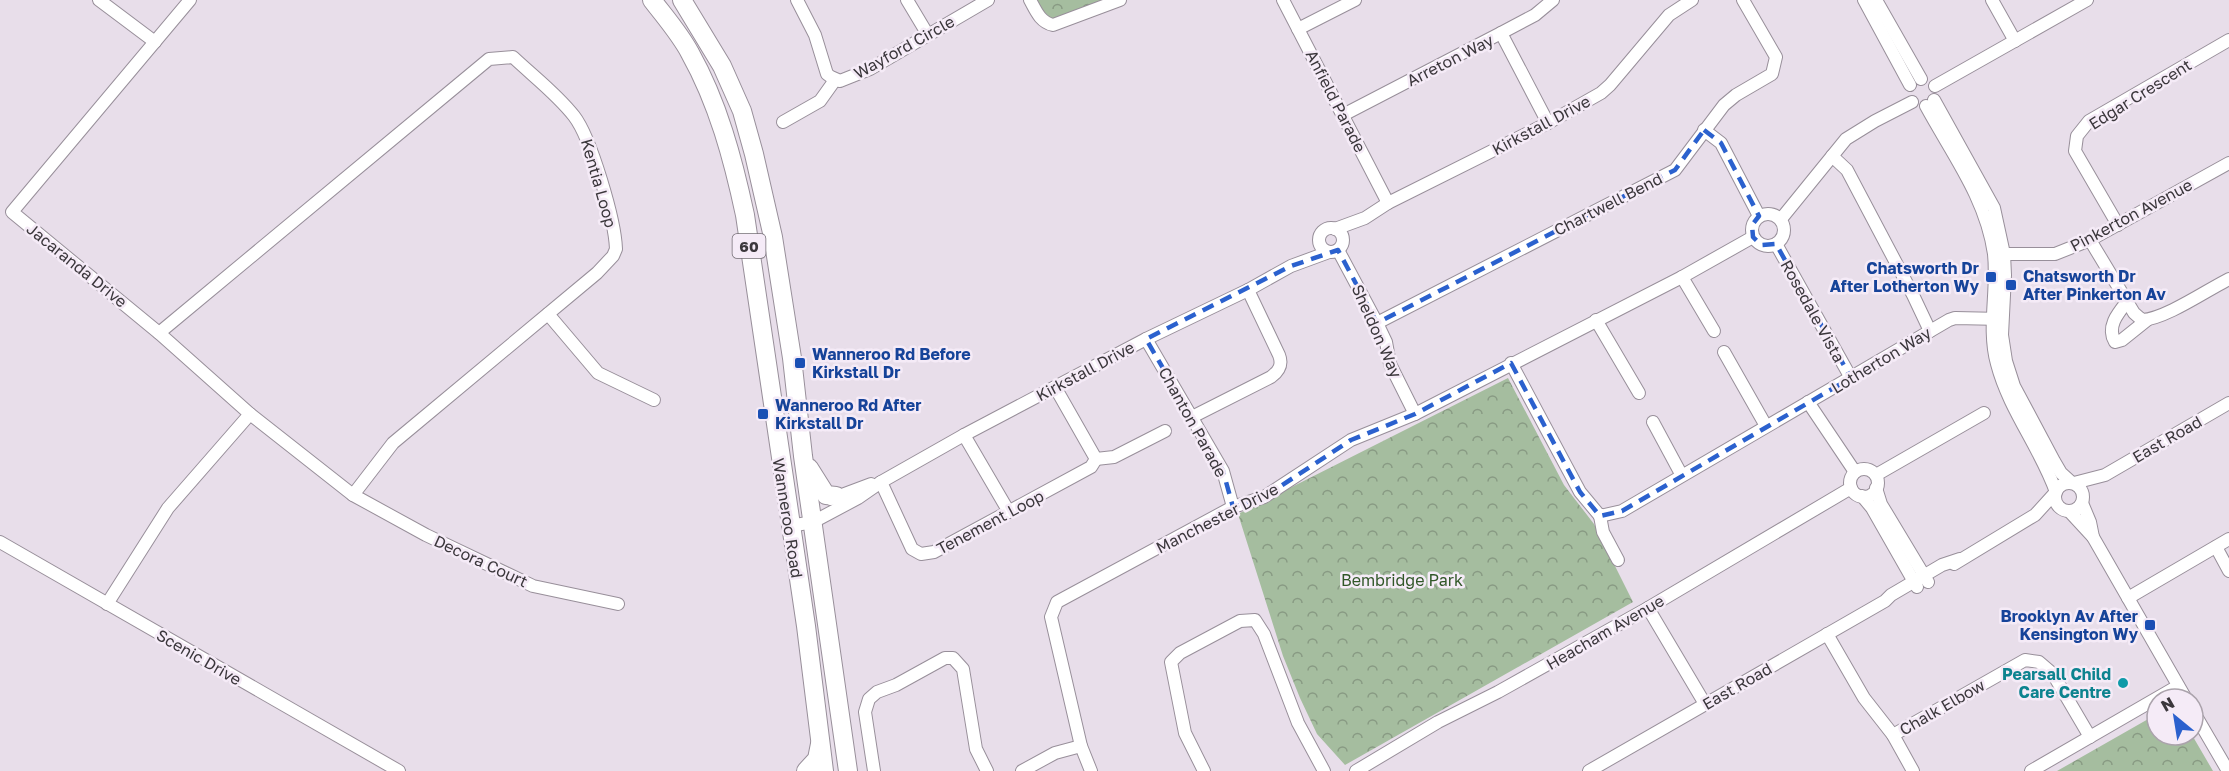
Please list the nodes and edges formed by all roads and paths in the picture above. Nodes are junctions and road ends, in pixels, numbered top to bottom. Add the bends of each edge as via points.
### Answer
1 (99, 0) edge
2 (190, 0) edge
3 (652, 0) edge
4 (682, 0) edge
5 (797, 0) edge
6 (907, 0) edge
7 (988, 0) edge
8 (1029, 0) edge
9 (1120, 0) edge
10 (1283, 0) edge
11 (1354, 0) edge
12 (1553, 0) edge
13 (1692, 0) edge
14 (1743, 0) edge
15 (1864, 0) edge
16 (1876, 0) edge
17 (1992, 0) edge
18 (2087, 0) edge
19 (1298, 29) junction
20 (1502, 33) junction
21 (928, 35) junction
22 (2229, 40) edge
23 (2015, 41) junction
24 (155, 42) junction
25 (835, 80) junction
26 (1915, 82) junction
27 (1935, 86) junction
28 (1912, 102) junction
29 (1930, 103) junction
30 (1343, 115) junction
31 (783, 122) dead end
32 (1548, 123) junction
33 (1704, 130) junction
34 (1832, 156) junction
35 (2229, 163) edge
36 (1388, 203) junction
37 (1759, 216) junction
38 (1365, 218) junction
39 (1781, 219) junction
40 (2118, 225) junction
41 (1335, 229) junction
42 (1753, 237) junction
43 (2090, 240) junction
44 (1318, 241) junction
45 (1776, 244) junction
46 (1336, 248) junction
47 (1999, 254) junction
48 (1291, 267) junction
49 (1682, 277) junction
50 (2229, 279) edge
51 (1248, 290) junction
52 (2127, 302) junction
53 (548, 314) junction
54 (1997, 318) junction
55 (1596, 320) junction
56 (2147, 320) junction
57 (1377, 323) junction
58 (1714, 331) dead end
59 (1930, 331) junction
60 (159, 333) junction
61 (1146, 339) junction
62 (1724, 352) dead end
63 (1511, 363) junction
64 (1851, 378) junction
65 (1055, 387) junction
66 (1639, 393) dead end
67 (654, 400) dead end
68 (1809, 402) junction
69 (2229, 403) edge
70 (1984, 413) dead end
71 (250, 414) junction
72 (1415, 414) junction
73 (1192, 417) junction
74 (1653, 422) dead end
75 (2027, 422) junction
76 (1766, 426) junction
77 (1165, 431) dead end
78 (964, 435) junction
79 (803, 456) junction
80 (1096, 459) junction
81 (1855, 472) junction
82 (1681, 474) junction
83 (1876, 475) junction
84 (2105, 475) junction
85 (881, 482) junction
86 (2073, 483) junction
87 (1851, 488) junction
88 (1876, 488) junction
89 (2056, 493) junction
90 (353, 495) junction
91 (836, 496) junction
92 (1862, 496) junction
93 (2083, 501) junction
94 (1233, 507) junction
95 (2067, 511) junction
96 (1009, 512) junction
97 (812, 514) junction
98 (2035, 515) junction
99 (1600, 516) junction
100 (789, 519) junction
101 (2093, 537) junction
102 (2229, 539) edge
103 (0, 542) edge
104 (2216, 547) junction
105 (1618, 560) dead end
106 (2229, 571) edge
107 (1921, 582) junction
108 (2128, 598) junction
109 (107, 604) junction
110 (618, 604) dead end
111 (1648, 608) junction
112 (1827, 634) junction
113 (2178, 686) joint
114 (1705, 704) junction
115 (2205, 732) edge
116 (1893, 735) junction
117 (2090, 737) junction
118 (821, 742) junction
119 (1081, 746) junction
120 (399, 771) edge
121 (806, 771) edge
122 (824, 771) edge
123 (848, 771) edge
124 (874, 771) edge
125 (987, 771) edge
126 (1022, 771) edge
127 (1091, 771) edge
128 (1204, 771) edge
129 (1324, 771) edge
130 (1356, 771) edge
131 (1589, 771) edge
132 (1913, 771) edge
133 (2031, 771) edge
134 (2228, 771) edge

1 - 24 street
2 - 24 street, Jacaranda Drive
3 - 100 highway, Wanneroo Road / 60 via 690,52 732,154
4 - 79 highway, Wanneroo Road / 60 via 722,66 742,111 754,154 773,237
5 - 25 street, Wayford Circle via 815,35 827,74
6 - 21 street
7 - 21 street, Wayford Circle
8 - 9 street via 1041,19 1053,26
10 - 19 street, Anfield Parade
11 - 19 street
12 - 20 street, Arreton Way
13 - 32 street, Kirkstall Drive via 1668,15 1601,93
14 - 33 street, Chartwell Bend via 1776,57 1772,74 1736,95
15 - 26 street
16 - 26 street
17 - 23 street
18 - 23 street
19 - 30 street, Anfield Parade
20 - 30 street, Arreton Way
20 - 32 street
21 - 25 street, Wayford Circle via 870,69 846,80
22 - 40 street, Edgar Crescent via 2089,121 2077,136 2075,151
23 - 27 street
24 - 60 street, Jacaranda Drive via 12,212
25 - 31 street via 820,101
26 - 27 street via 1930,81
26 - 28 street via 1908,93
27 - 29 street
28 - 29 street via 1921,106
28 - 34 street via 1846,139
29 - 47 street via 1994,208
30 - 36 street, Anfield Parade
32 - 36 street, Kirkstall Drive
33 - 37 street via 1721,143
33 - 57 street, Chartwell Bend via 1674,170
34 - 39 street
34 - 59 street via 1847,170
35 - 40 street, Pinkerton Avenue
36 - 38 street, Kirkstall Drive
37 - 39 street via 1771,213
37 - 42 street via 1752,225
38 - 41 street, Kirkstall Drive
38 - 46 street, Kirkstall Drive
39 - 45 street via 1785,230
40 - 43 street, Pinkerton Avenue
41 - 44 street via 1324,231
41 - 46 street via 1341,234
42 - 45 street via 1761,245
42 - 49 street, Manchester Drive
43 - 47 street, Pinkerton Avenue via 2055,254
43 - 52 street
44 - 46 street via 1321,248
44 - 48 street, Kirkstall Drive
45 - 64 street, Rosedale Vista
46 - 48 street, Kirkstall Drive
46 - 57 street, Sheldon Way
47 - 54 street via 2005,275
48 - 51 street, Kirkstall Drive
49 - 55 street, Manchester Drive
49 - 58 street
50 - 56 street
51 - 61 street, Kirkstall Drive
51 - 73 street via 1279,355 1280,369
52 - 56 street via 2138,317
52 - 56 street via 2114,320 2115,342
53 - 60 street, Kentia Loop via 597,273 613,256 616,242 583,129 513,57 489,59
53 - 67 street via 598,373
53 - 90 street, Kentia Loop via 393,443
54 - 59 street, Lotherton Way via 1954,318
54 - 75 street via 2009,373
55 - 63 street, Manchester Drive
55 - 66 street
57 - 72 street, Sheldon Way via 1390,364
59 - 64 street, Lotherton Way
60 - 71 street, Jacaranda Drive
61 - 65 street, Kirkstall Drive
61 - 73 street, Chanton Parade
62 - 76 street
63 - 72 street, Manchester Drive
63 - 99 street via 1570,475
64 - 68 street, Lotherton Way
65 - 78 street, Kirkstall Drive
65 - 80 street
68 - 76 street, Lotherton Way
68 - 81 street
69 - 84 street, East Road
70 - 83 street
71 - 90 street, Jacaranda Drive
71 - 109 street via 168,508
72 - 94 street, Manchester Drive via 1351,440 1264,497
73 - 94 street, Chanton Parade via 1223,471
74 - 82 street
75 - 86 street via 2061,473
75 - 89 street
76 - 82 street, Lotherton Way
77 - 80 street, Tenement Loop via 1114,457
78 - 85 street, Kirkstall Drive
78 - 96 street
79 - 91 highway via 826,495
79 - 97 highway, Wanneroo Road / 60
80 - 96 street, Tenement Loop via 1091,467
81 - 83 street via 1863,469
81 - 87 street
82 - 99 street, Lotherton Way via 1622,510
83 - 88 street
84 - 86 street, East Road
84 - 93 street, East Road
85 - 91 street, Kirkstall Drive
85 - 96 street, Tenement Loop via 912,549 921,554 934,552
85 - 97 street, Kirkstall Drive via 858,498
86 - 89 street via 2064,484
86 - 93 street via 2081,488
87 - 92 street
87 - 111 street, Heacham Avenue
88 - 92 street via 1870,495
88 - 107 street
89 - 95 street via 2057,505
89 - 98 street, East Road
90 - 110 street, Decora Court via 533,586
91 - 97 street, Kirkstall Drive
92 - 107 street
93 - 95 street via 2078,508
93 - 101 street
94 - 119 street, Manchester Drive via 1057,602 1051,618
95 - 98 street, East Road
95 - 101 street
97 - 100 street, Kirkstall Drive
97 - 123 highway, Wanneroo Road / 60
98 - 107 street, East Road via 1960,559 1942,565
99 - 105 street via 1603,532
100 - 118 highway, Wanneroo Road / 60
101 - 108 street
102 - 104 street
103 - 109 street, Scenic Drive
104 - 106 street
104 - 108 street
107 - 112 street, East Road via 1891,595
108 - 113 street
109 - 120 street, Scenic Drive
111 - 114 street
111 - 130 street, Heacham Avenue
112 - 114 street, East Road
112 - 116 street via 1864,698
113 - 117 street
114 - 131 street, East Road
115 - 134 street
116 - 117 street, Chalk Elbow via 2025,660 2039,662 2053,674
116 - 132 street
117 - 133 street
118 - 121 highway via 817,759
118 - 122 highway, Wanneroo Road / 60
119 - 126 street via 1055,753
119 - 127 street, Manchester Drive
124 - 125 street via 865,712 869,699 945,658 953,658 963,669 976,749
128 - 129 street via 1185,733 1171,662 1180,653 1240,621 1255,620 1298,723

